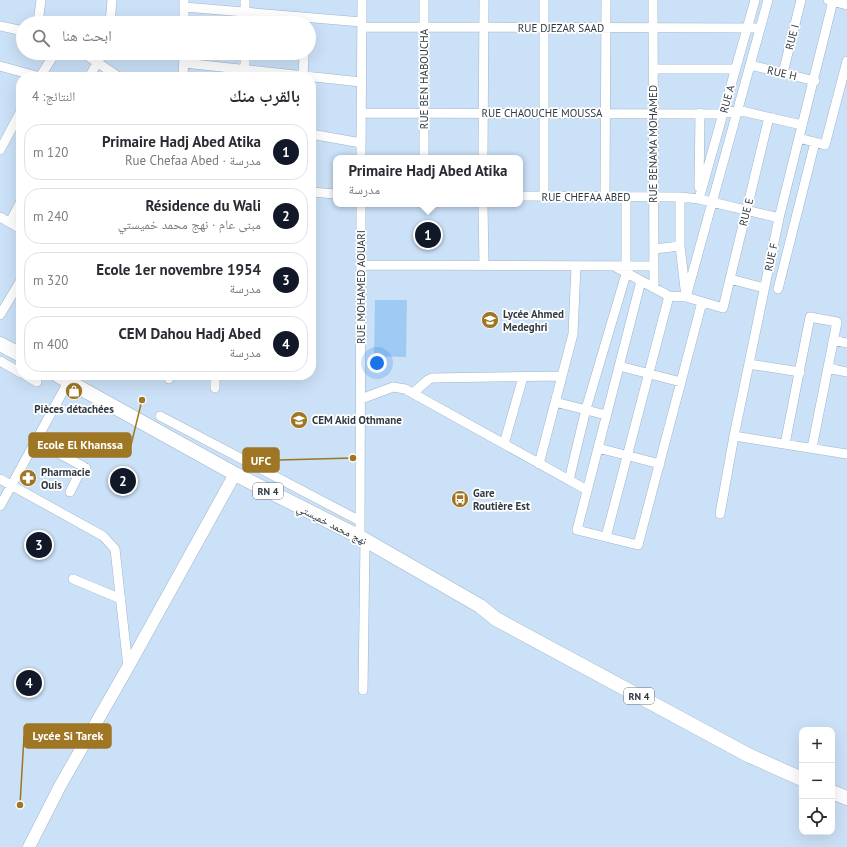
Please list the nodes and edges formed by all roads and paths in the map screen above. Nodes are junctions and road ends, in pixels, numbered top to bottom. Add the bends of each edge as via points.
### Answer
1 (41, 0) edge
2 (112, 0) edge
3 (245, 0) edge
4 (362, 0) edge
5 (424, 0) edge
6 (484, 0) edge
7 (544, 0) edge
8 (606, 0) edge
9 (653, 0) edge
10 (755, 0) edge
11 (768, 0) edge
12 (801, 0) edge
13 (831, 1) edge
14 (184, 4) edge
15 (847, 5) edge
16 (245, 12) junction
17 (39, 16) edge
18 (111, 16) edge
19 (184, 16) edge
20 (245, 16) edge
21 (276, 16) edge
22 (316, 21) edge
23 (362, 25) junction
24 (0, 26) edge
25 (424, 28) junction
26 (484, 28) junction
27 (544, 28) junction
28 (606, 28) junction
29 (653, 28) junction
30 (748, 28) junction
31 (760, 28) junction
32 (16, 29) edge
33 (51, 60) edge
34 (94, 60) edge
35 (99, 60) edge
36 (245, 60) edge
37 (304, 60) edge
38 (847, 61) edge
39 (98, 63) junction
40 (184, 63) joint
41 (0, 66) edge
42 (736, 68) junction
43 (749, 68) junction
44 (653, 69) junction
45 (22, 72) edge
46 (43, 72) edge
47 (92, 72) edge
48 (112, 72) edge
49 (183, 72) edge
50 (239, 72) edge
51 (245, 72) edge
52 (303, 72) edge
53 (784, 73) junction
54 (316, 77) edge
55 (814, 81) junction
56 (362, 82) junction
57 (737, 110) junction
58 (361, 113) junction
59 (424, 113) junction
60 (484, 113) junction
61 (544, 113) junction
62 (605, 113) junction
63 (653, 113) junction
64 (700, 114) junction
65 (723, 114) junction
66 (769, 117) junction
67 (16, 120) edge
68 (802, 125) junction
69 (316, 135) edge
70 (799, 138) junction
71 (815, 142) junction
72 (361, 143) junction
73 (0, 150) edge
74 (361, 155) edge
75 (424, 155) edge
76 (484, 155) edge
77 (316, 192) edge
78 (333, 194) edge
79 (523, 196) edge
80 (544, 197) junction
81 (605, 197) junction
82 (626, 197) junction
83 (654, 197) junction
84 (680, 197) junction
85 (699, 198) junction
86 (712, 202) junction
87 (361, 207) edge
88 (483, 207) edge
89 (746, 210) junction
90 (16, 211) edge
91 (0, 217) edge
92 (779, 218) junction
93 (10, 222) junction
94 (16, 226) edge
95 (680, 246) junction
96 (654, 249) junction
97 (361, 265) junction
98 (484, 265) junction
99 (576, 266) junction
100 (654, 266) junction
101 (626, 270) junction
102 (730, 279) junction
103 (641, 281) junction
104 (16, 288) edge
105 (654, 288) junction
106 (764, 288) junction
107 (778, 289) dead end
108 (669, 296) junction
109 (686, 297) junction
110 (702, 302) junction
111 (0, 315) edge
112 (833, 340) junction
113 (847, 343) edge
114 (0, 344) edge
115 (16, 352) edge
116 (0, 361) edge
117 (749, 364) junction
118 (619, 366) junction
119 (828, 368) junction
120 (16, 370) edge
121 (800, 372) junction
122 (847, 372) edge
123 (649, 373) junction
124 (561, 376) junction
125 (523, 377) junction
126 (34, 380) edge
127 (65, 380) edge
128 (71, 380) edge
129 (215, 380) edge
130 (37, 382) dead end
131 (681, 382) junction
132 (214, 388) dead end
133 (413, 393) junction
134 (361, 399) junction
135 (555, 402) junction
136 (586, 409) junction
137 (606, 415) junction
138 (160, 416) dead end
139 (734, 436) junction
140 (36, 441) junction
141 (504, 444) junction
142 (785, 444) junction
143 (598, 448) junction
144 (812, 448) junction
145 (847, 454) edge
146 (627, 456) junction
147 (539, 464) junction
148 (660, 464) junction
149 (235, 474) junction
150 (0, 479) edge
151 (568, 480) junction
152 (11, 485) junction
153 (587, 490) junction
154 (70, 492) dead end
155 (0, 506) edge
156 (720, 514) dead end
157 (360, 521) junction
158 (606, 537) junction
159 (363, 539) junction
160 (73, 579) dead end
161 (121, 599) junction
162 (480, 606) junction
163 (128, 667) junction
164 (363, 690) dead end
165 (799, 769) edge
166 (799, 778) edge
167 (835, 784) edge
168 (847, 788) edge
169 (835, 793) edge
170 (847, 798) edge
171 (30, 847) edge

1 - 17 street
2 - 18 street
3 - 16 street
4 - 23 street
5 - 25 street, RUE BEN HABOUCHA
6 - 26 street
7 - 27 street
8 - 28 street
9 - 29 street, RUE BENAMA MOHAMED
10 - 30 street, RUE A
11 - 31 street
12 - 53 street, RUE I
13 - 15 street
13 - 55 street, RUE F
14 - 16 street, RUE DJEZAR SAAD
14 - 19 street
16 - 20 street
16 - 21 street, RUE DJEZAR SAAD
22 - 23 street, RUE DJEZAR SAAD
23 - 25 street, RUE DJEZAR SAAD
23 - 56 street
24 - 32 street
25 - 26 street, RUE DJEZAR SAAD
25 - 59 street, RUE BEN HABOUCHA
26 - 27 street, RUE DJEZAR SAAD
26 - 60 street
27 - 28 street, RUE DJEZAR SAAD
27 - 61 street
28 - 29 street, RUE DJEZAR SAAD
28 - 62 street
29 - 30 street, RUE DJEZAR SAAD
29 - 44 street, RUE BENAMA MOHAMED
30 - 31 street, RUE DJEZAR SAAD
30 - 42 street, RUE A
31 - 43 street
33 - 46 street
34 - 39 street
35 - 39 street
36 - 51 street
37 - 52 street
38 - 71 street via 825,145
39 - 47 street
39 - 48 street
40 - 49 street
40 - 50 street
41 - 45 street
42 - 43 street, RUE H
42 - 44 street, RUE H
42 - 65 street, RUE A
43 - 53 street, RUE H
43 - 57 street
44 - 63 street, RUE BENAMA MOHAMED
53 - 55 street, RUE H
54 - 56 street
55 - 68 street, RUE F
56 - 58 street
57 - 65 street, RUE CHAOUCHE MOUSSA
57 - 66 street
57 - 86 street
58 - 59 street, RUE CHAOUCHE MOUSSA
58 - 72 street
59 - 60 street, RUE CHAOUCHE MOUSSA
59 - 75 street, RUE BEN HABOUCHA
60 - 61 street, RUE CHAOUCHE MOUSSA
60 - 76 street
61 - 62 street, RUE CHAOUCHE MOUSSA
61 - 80 street
62 - 63 street, RUE CHAOUCHE MOUSSA
62 - 81 street
63 - 64 street, RUE CHAOUCHE MOUSSA
63 - 83 street, RUE BENAMA MOHAMED
64 - 65 street, RUE CHAOUCHE MOUSSA
64 - 85 street
65 - 85 street, RUE A
66 - 68 street
66 - 89 street, RUE E
67 - 73 street
68 - 70 street, RUE F
69 - 72 street
70 - 71 street
70 - 92 street, RUE F
71 - 107 street
72 - 74 street
77 - 78 street
79 - 80 street, RUE CHEFAA ABED
80 - 81 street, RUE CHEFAA ABED
81 - 82 street, RUE CHEFAA ABED
82 - 83 street, RUE CHEFAA ABED
82 - 101 street
83 - 84 street, RUE CHEFAA ABED
83 - 96 street, RUE BENAMA MOHAMED
84 - 85 street, RUE CHEFAA ABED
84 - 95 street
85 - 86 street, RUE CHEFAA ABED
86 - 89 street, RUE CHEFAA ABED
86 - 109 street
87 - 97 street, RUE MOHAMED AOUARI
88 - 98 street
89 - 92 street, RUE CHEFAA ABED
89 - 102 street, RUE E
90 - 93 street
91 - 93 street
92 - 106 street, RUE F
93 - 94 street
95 - 96 street
95 - 109 street
96 - 100 street, RUE BENAMA MOHAMED
97 - 98 street
97 - 134 street, RUE MOHAMED AOUARI
98 - 99 street
99 - 101 street via 614,266
99 - 124 street via 573,334
100 - 101 street
100 - 105 street, RUE BENAMA MOHAMED
101 - 103 street
101 - 136 street
102 - 106 street
102 - 110 street, RUE E via 723,308
103 - 105 street
103 - 118 street
104 - 111 street
105 - 108 street
106 - 117 street, RUE F
108 - 109 street
108 - 123 street
109 - 110 street
110 - 131 street
112 - 113 street
112 - 119 street
112 - 121 street via 837,322 810,317
114 - 115 main road
116 - 120 street
117 - 121 street
117 - 139 street, RUE F
118 - 123 street
118 - 137 street
119 - 122 street
119 - 144 street
121 - 142 street
123 - 131 street
123 - 146 street
124 - 125 street
124 - 135 street
125 - 133 street via 432,378
125 - 141 street
126 - 130 street
127 - 140 street
128 - 149 main road, نهج محمد خميستي / RN 4
129 - 132 street
131 - 148 street
133 - 134 street via 393,387
133 - 141 street
134 - 157 street, RUE MOHAMED AOUARI
135 - 136 street
135 - 147 street
136 - 137 street
136 - 151 street
137 - 143 street
138 - 157 street
139 - 142 street
139 - 156 street, RUE F
140 - 152 street
140 - 154 street via 85,467
141 - 147 street
142 - 144 street
143 - 146 street
143 - 153 street
144 - 145 street
146 - 148 street
146 - 158 street
147 - 151 street
148 - 158 street via 638,545
149 - 159 main road, نهج محمد خميستي / RN 4
149 - 163 street
150 - 152 street
151 - 153 street
152 - 155 street
152 - 161 street via 103,536 116,549
153 - 158 street via 577,530
157 - 159 street, RUE MOHAMED AOUARI
159 - 162 main road, نهج محمد خميستي / RN 4
159 - 164 street, RUE MOHAMED AOUARI
160 - 161 street
161 - 163 street
162 - 165 main road, RN 4 via 501,613
162 - 166 main road, RN 4 via 504,623 748,755
163 - 171 street via 60,786
167 - 168 main road
169 - 170 main road

